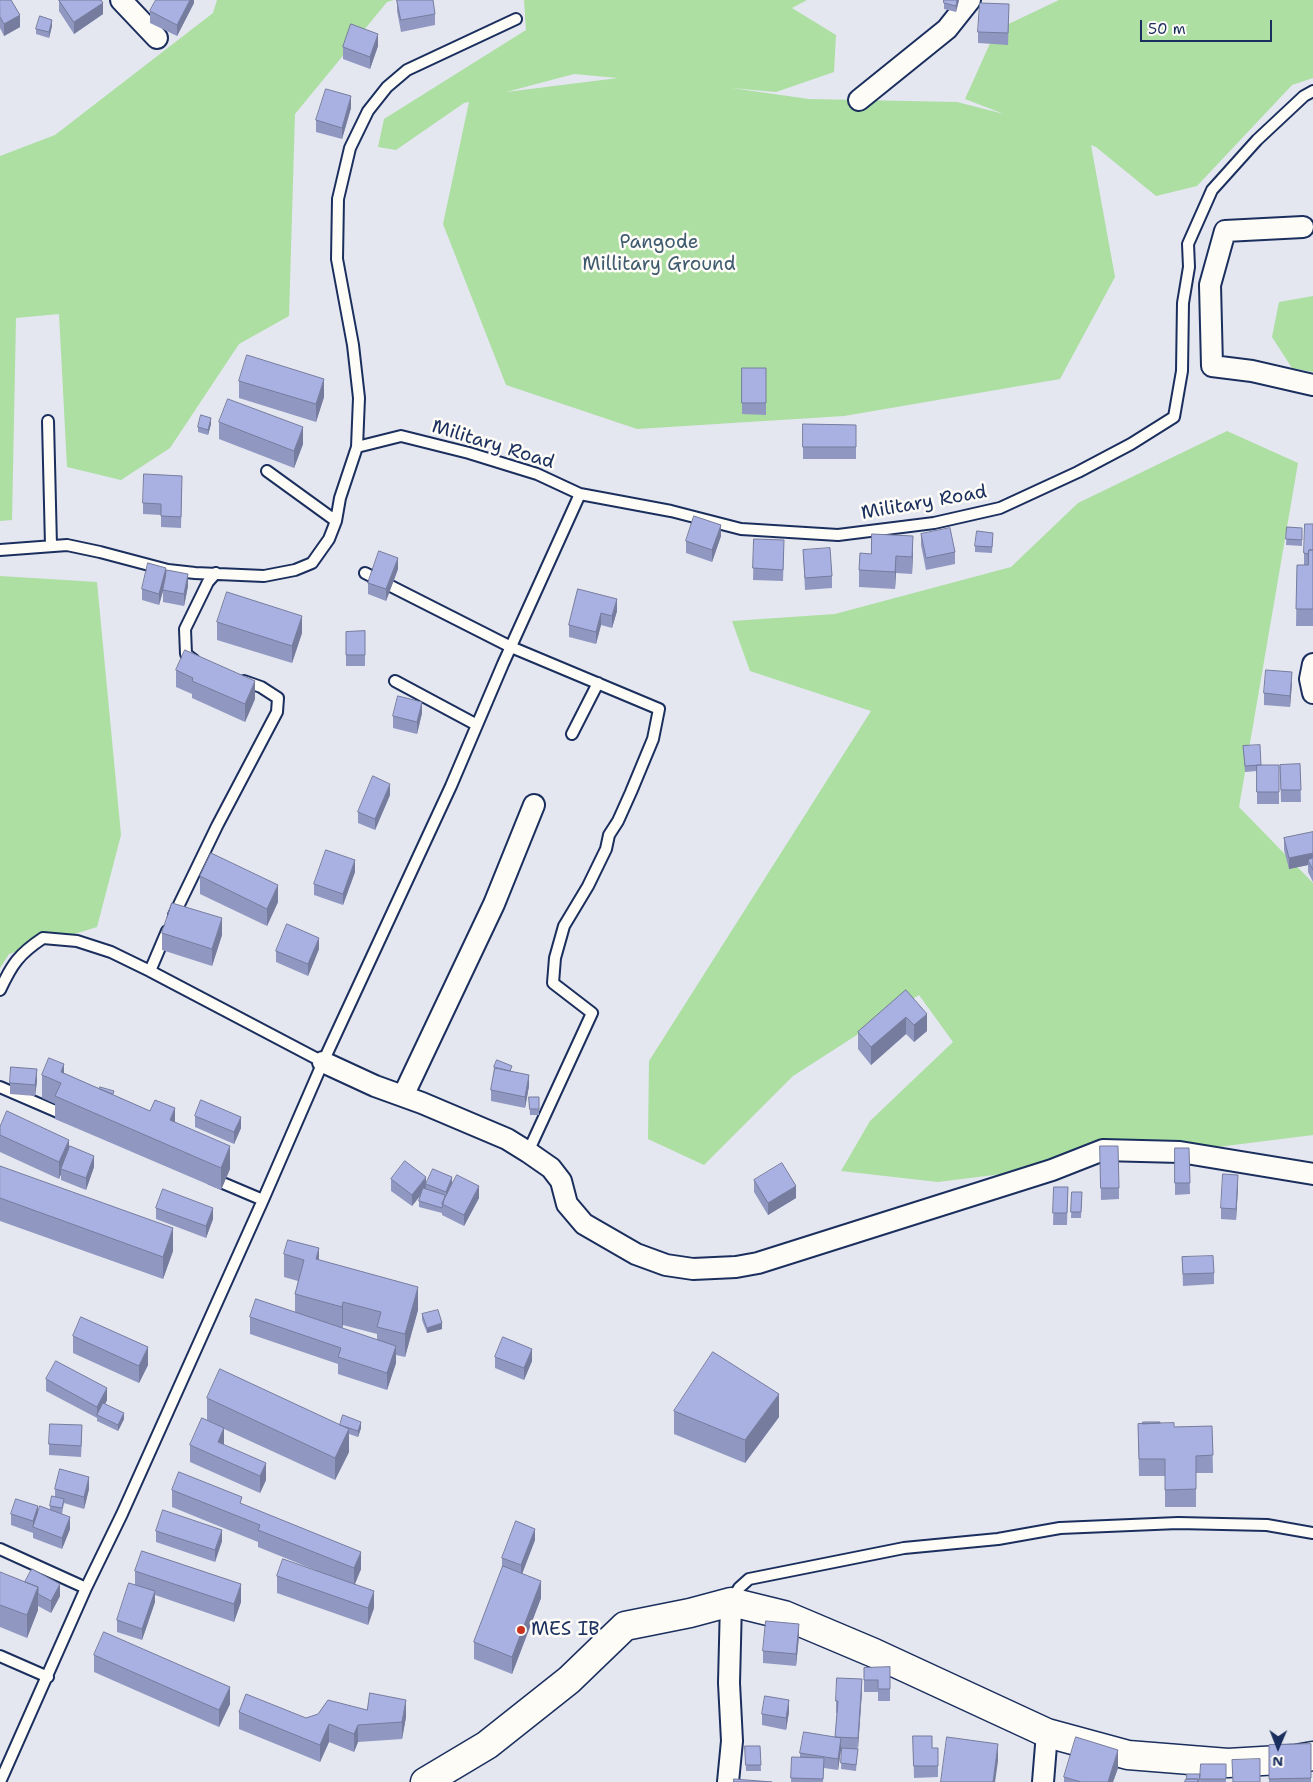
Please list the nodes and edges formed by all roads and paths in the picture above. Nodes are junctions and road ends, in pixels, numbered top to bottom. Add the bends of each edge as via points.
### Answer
1 (121, 0) edge
2 (970, 0) edge
3 (516, 19) dead end
4 (157, 38) dead end
5 (1313, 92) edge
6 (859, 100) dead end
7 (1303, 228) dead end
8 (1313, 385) edge
9 (48, 421) dead end
10 (357, 447) junction
11 (267, 471) dead end
12 (580, 494) junction
13 (336, 520) junction
14 (51, 546) junction
15 (0, 550) edge
16 (216, 573) junction
17 (365, 573) dead end
18 (512, 647) junction
19 (1313, 664) edge
20 (206, 666) edge
21 (232, 676) edge
22 (395, 681) dead end
23 (598, 683) junction
24 (1313, 693) edge
25 (477, 725) junction
26 (572, 734) dead end
27 (534, 805) dead end
28 (150, 970) junction
29 (0, 990) edge
30 (323, 1062) junction
31 (0, 1088) edge
32 (403, 1096) junction
33 (73, 1118) edge
34 (528, 1152) junction
35 (200, 1173) edge
36 (1313, 1174) edge
37 (263, 1200) junction
38 (1313, 1532) edge
39 (0, 1549) edge
40 (86, 1588) junction
41 (731, 1602) junction
42 (0, 1656) edge
43 (48, 1677) junction
44 (1047, 1733) junction
45 (1313, 1756) edge
46 (0, 1782) edge
47 (425, 1782) edge
48 (728, 1782) edge
49 (1043, 1782) edge

1 - 4 street
2 - 6 street via 947,29
3 - 10 lane via 407,70 387,87 368,111 350,148 338,199 337,259 359,398
5 - 12 lane, Military Road via 1304,96 1257,140 1212,190 1188,244 1182,371 1174,417 1132,444 1000,508 934,523 838,535 742,529 671,511
7 - 8 street via 1225,231 1210,285 1212,366
9 - 14 lane
10 - 12 lane, Military Road via 401,436 537,474
10 - 13 lane
11 - 13 lane
12 - 18 lane
13 - 16 lane via 329,539 312,563 304,567 264,576
14 - 15 lane
14 - 16 lane via 82,548 168,570
16 - 20 lane via 208,582 186,629 186,654
17 - 18 lane
18 - 23 lane
18 - 25 lane
19 - 24 street via 1310,679
21 - 28 lane via 261,687 278,698 276,712 209,842
22 - 25 lane
23 - 26 lane
23 - 34 lane via 659,709 653,739 631,792 588,886 564,926 555,958 553,982 592,1013
25 - 30 lane
27 - 32 street via 494,904
28 - 29 lane via 77,941 43,938 24,951 9,969
28 - 30 lane
30 - 32 street
30 - 37 lane
31 - 33 lane
32 - 34 street via 507,1139
34 - 36 street via 550,1168 560,1181 566,1204 584,1224 636,1254 666,1265 693,1269 758,1263 1052,1170 1103,1150 1180,1152
35 - 37 lane
37 - 40 lane
38 - 41 lane via 1267,1525 1178,1523 1060,1528 998,1539 904,1548 749,1578
39 - 40 lane
40 - 43 lane
41 - 44 main road via 784,1616 874,1653
41 - 47 main road via 625,1626 569,1680 494,1739
41 - 48 street via 729,1683 732,1741
42 - 43 lane
43 - 46 lane
44 - 45 main road via 1128,1755 1228,1763
44 - 49 street

